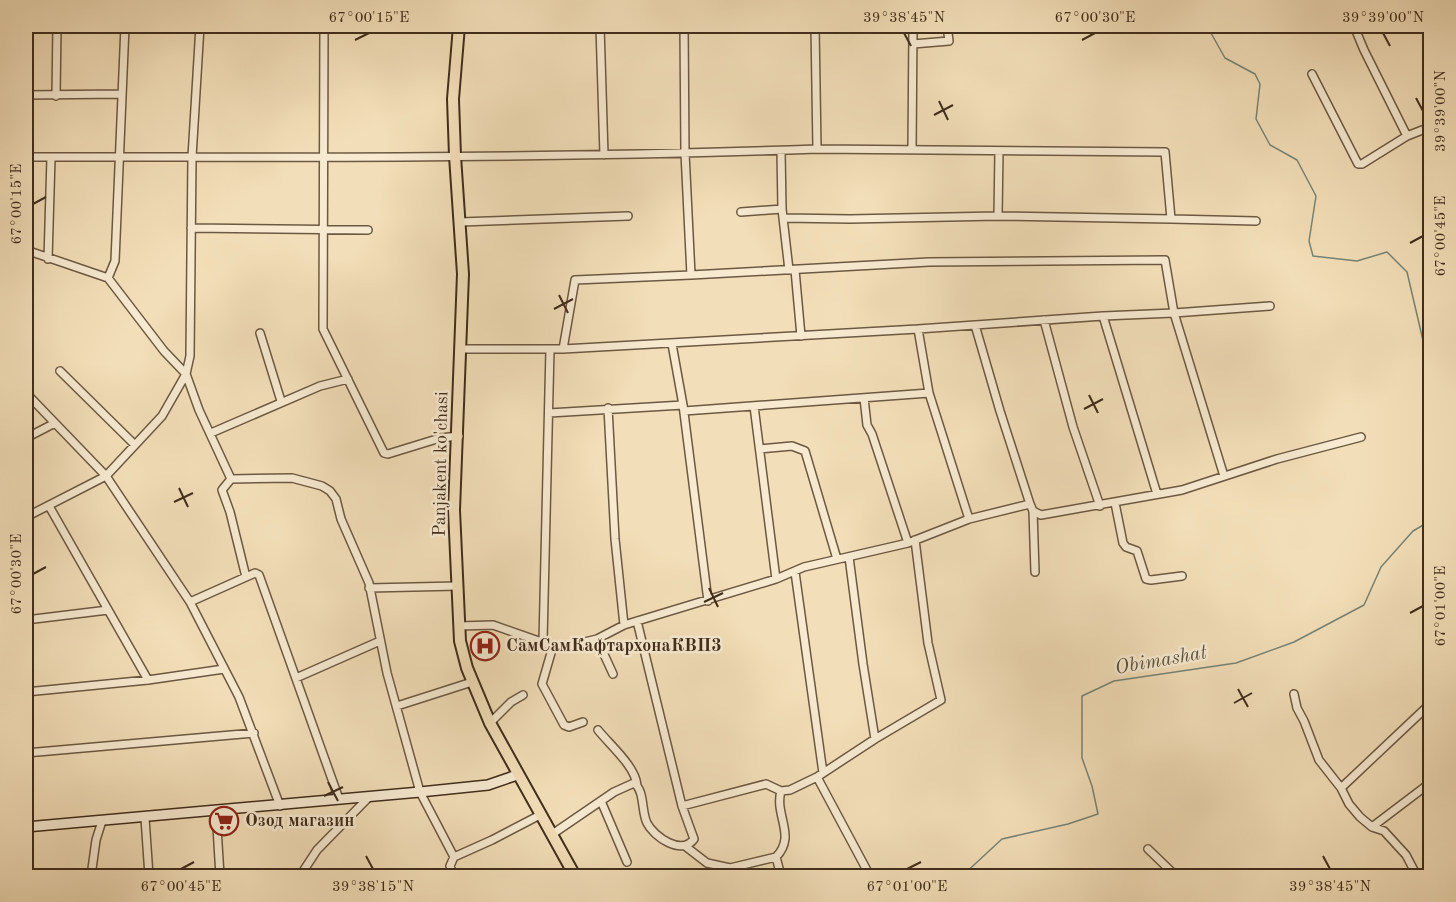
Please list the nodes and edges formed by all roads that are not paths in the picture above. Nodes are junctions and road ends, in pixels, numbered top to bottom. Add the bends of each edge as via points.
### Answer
1 (57, 26) edge
2 (125, 26) edge
3 (200, 26) edge
4 (324, 26) edge
5 (459, 26) edge
6 (600, 26) edge
7 (684, 26) edge
8 (815, 26) edge
9 (913, 26) edge
10 (947, 26) edge
11 (1354, 26) edge
12 (913, 44) junction
13 (1312, 74) dead end
14 (122, 94) junction
15 (26, 95) edge
16 (56, 96) junction
17 (1431, 128) edge
18 (1407, 136) junction
19 (817, 150) junction
20 (912, 150) junction
21 (781, 151) junction
22 (999, 151) junction
23 (685, 153) junction
24 (604, 154) junction
25 (119, 156) junction
26 (455, 156) junction
27 (26, 157) edge
28 (192, 157) junction
29 (51, 158) junction
30 (322, 158) junction
31 (782, 209) junction
32 (741, 212) dead end
33 (628, 216) dead end
34 (998, 216) junction
35 (784, 218) junction
36 (1171, 219) junction
37 (1256, 221) dead end
38 (460, 222) junction
39 (191, 228) junction
40 (322, 230) junction
41 (368, 230) dead end
42 (26, 250) edge
43 (48, 259) junction
44 (792, 270) junction
45 (691, 275) junction
46 (108, 278) junction
47 (1270, 306) dead end
48 (1174, 314) junction
49 (1103, 316) junction
50 (1044, 320) junction
51 (975, 325) junction
52 (918, 329) junction
53 (260, 333) dead end
54 (801, 336) junction
55 (672, 344) junction
56 (550, 349) junction
57 (562, 349) junction
58 (461, 350) junction
59 (60, 371) dead end
60 (186, 374) junction
61 (348, 379) junction
62 (26, 393) edge
63 (929, 393) junction
64 (864, 399) junction
65 (281, 401) junction
66 (683, 405) junction
67 (754, 406) junction
68 (608, 408) junction
69 (549, 413) junction
70 (55, 423) junction
71 (211, 433) junction
72 (459, 436) junction
73 (1361, 437) dead end
74 (26, 438) edge
75 (135, 445) junction
76 (760, 449) junction
77 (106, 476) junction
78 (1224, 476) junction
79 (231, 479) junction
80 (1157, 494) junction
81 (1115, 503) junction
82 (48, 506) junction
83 (1100, 506) junction
84 (1032, 507) junction
85 (26, 517) edge
86 (969, 519) junction
87 (912, 542) junction
88 (849, 557) junction
89 (837, 559) junction
90 (795, 572) junction
91 (1035, 572) dead end
92 (1182, 576) dead end
93 (246, 577) junction
94 (776, 579) junction
95 (458, 586) junction
96 (369, 588) junction
97 (708, 601) junction
98 (190, 602) junction
99 (108, 610) junction
100 (26, 620) edge
101 (637, 621) junction
102 (624, 625) junction
103 (459, 626) junction
104 (597, 639) junction
105 (380, 641) junction
106 (543, 641) junction
107 (554, 646) junction
108 (224, 669) junction
109 (613, 674) dead end
110 (296, 678) junction
111 (148, 680) junction
112 (472, 682) junction
113 (26, 692) edge
114 (1294, 694) dead end
115 (523, 696) dead end
116 (1431, 704) edge
117 (397, 706) junction
118 (584, 722) dead end
119 (490, 723) junction
120 (598, 730) dead end
121 (254, 732) junction
122 (875, 738) junction
123 (26, 753) edge
124 (517, 775) junction
125 (820, 775) junction
126 (1431, 783) edge
127 (637, 785) junction
128 (1341, 788) junction
129 (781, 791) junction
130 (420, 792) junction
131 (369, 797) junction
132 (339, 799) junction
133 (601, 801) junction
134 (280, 806) junction
135 (682, 806) junction
136 (216, 812) junction
137 (540, 815) junction
138 (145, 818) junction
139 (102, 821) junction
140 (1372, 826) junction
141 (26, 827) edge
142 (551, 835) junction
143 (685, 846) junction
144 (1148, 849) dead end
145 (454, 857) junction
146 (776, 857) junction
147 (627, 862) dead end
148 (91, 876) edge
149 (149, 876) edge
150 (220, 876) edge
151 (300, 876) edge
152 (454, 876) edge
153 (575, 876) edge
154 (781, 876) edge
155 (870, 876) edge
156 (1176, 876) edge
157 (1417, 876) edge

1 - 16 street
2 - 14 street
3 - 28 street
4 - 30 street
5 - 26 main road, Panjakent ko'chasi via 453,99
6 - 24 street
7 - 23 street
8 - 19 street
9 - 12 street
10 - 12 street via 949,41
11 - 18 street
12 - 20 street
13 - 18 street via 1358,164
14 - 16 street
14 - 25 street
15 - 16 street
17 - 18 street
19 - 20 street
19 - 21 street
20 - 22 street
21 - 23 street
21 - 31 street
22 - 34 street
22 - 36 street via 1165,152
23 - 24 street
23 - 45 street
24 - 26 street
25 - 28 street
25 - 29 street
25 - 46 street via 115,261
26 - 30 street
26 - 38 main road, Panjakent ko'chasi
27 - 29 street
28 - 30 street
28 - 39 street
29 - 43 street
30 - 40 street
31 - 32 street
31 - 35 street
33 - 38 street
34 - 35 street
34 - 36 street
35 - 44 street
36 - 37 street
38 - 58 main road, Panjakent ko'chasi
39 - 40 street
39 - 60 street via 190,357
40 - 41 street
40 - 61 street via 323,329
42 - 43 street
43 - 46 street
44 - 45 street
44 - 48 street via 930,262 1165,260
44 - 54 street
45 - 57 street via 575,280
46 - 60 street
47 - 48 street
48 - 49 street
48 - 78 street
49 - 50 street
49 - 80 street
50 - 51 street
50 - 83 street via 1073,427
51 - 52 street
51 - 84 street
52 - 54 street
52 - 63 street
53 - 65 street
54 - 55 street
55 - 57 street
55 - 66 street
56 - 57 street
56 - 58 street
56 - 69 street
58 - 72 main road, Panjakent ko'chasi
59 - 75 street
60 - 71 street
60 - 75 street via 162,416
61 - 65 street
61 - 72 street via 384,453
62 - 70 street
63 - 64 street
63 - 86 street
64 - 67 street
64 - 87 street via 867,425
65 - 71 street
66 - 67 street via 684,411
66 - 68 street
66 - 97 street
67 - 76 street
68 - 69 street
68 - 102 street
69 - 106 street
70 - 74 street
70 - 77 street
71 - 79 street
72 - 95 main road, Panjakent ko'chasi via 454,510
73 - 78 street
75 - 77 street
76 - 89 street via 792,446 805,451
76 - 94 street
77 - 82 street
77 - 98 street
78 - 80 street
79 - 93 street via 222,490
79 - 96 street via 292,478 330,491
80 - 81 street
81 - 83 street
81 - 92 street via 1123,543 1137,551 1146,579
82 - 85 street
82 - 99 street
83 - 84 street via 1041,515
84 - 86 street
84 - 91 street
86 - 87 street
87 - 88 street
87 - 122 street via 941,700
88 - 89 street
88 - 122 street
89 - 90 street
90 - 94 street
90 - 125 street
93 - 98 street
93 - 110 street via 259,575
94 - 97 street
95 - 96 street
95 - 103 main road, Panjakent ko'chasi
96 - 105 street
97 - 101 street
98 - 108 street
99 - 100 street
99 - 111 street
101 - 102 street
101 - 135 street
102 - 104 street
103 - 106 street via 493,625
103 - 112 main road, Panjakent ko'chasi
104 - 107 street
104 - 109 street
105 - 110 street
105 - 117 street
106 - 107 street
107 - 118 street via 542,684 564,725
108 - 111 street
108 - 121 street
110 - 132 street
111 - 113 street
112 - 117 street
112 - 119 main road, Panjakent ko'chasi
114 - 128 street via 1319,760
115 - 119 street
116 - 128 street
117 - 130 street
119 - 124 main road, Panjakent ko'chasi
120 - 127 street via 630,766
121 - 123 street
121 - 134 street
122 - 125 street
124 - 130 main road via 488,784
124 - 137 main road, Panjakent ko'chasi
125 - 129 street
125 - 155 street
126 - 140 street
127 - 133 street via 631,783
127 - 143 street via 646,822 653,831 676,846
128 - 140 street via 1355,810
129 - 135 street via 766,784
129 - 146 street via 778,802 787,838
130 - 131 main road
130 - 145 street
131 - 132 main road
131 - 151 street via 317,850
132 - 134 main road
133 - 142 street
133 - 147 street
134 - 136 main road
135 - 143 street via 694,839
136 - 138 main road
136 - 150 street
137 - 142 main road, Panjakent ko'chasi
137 - 145 street
138 - 139 main road
138 - 149 street
139 - 141 main road
139 - 148 street
140 - 157 street via 1384,831 1406,855
142 - 153 main road, Panjakent ko'chasi
143 - 146 street via 707,863 730,868
144 - 156 street
145 - 152 street via 450,866
146 - 154 street

